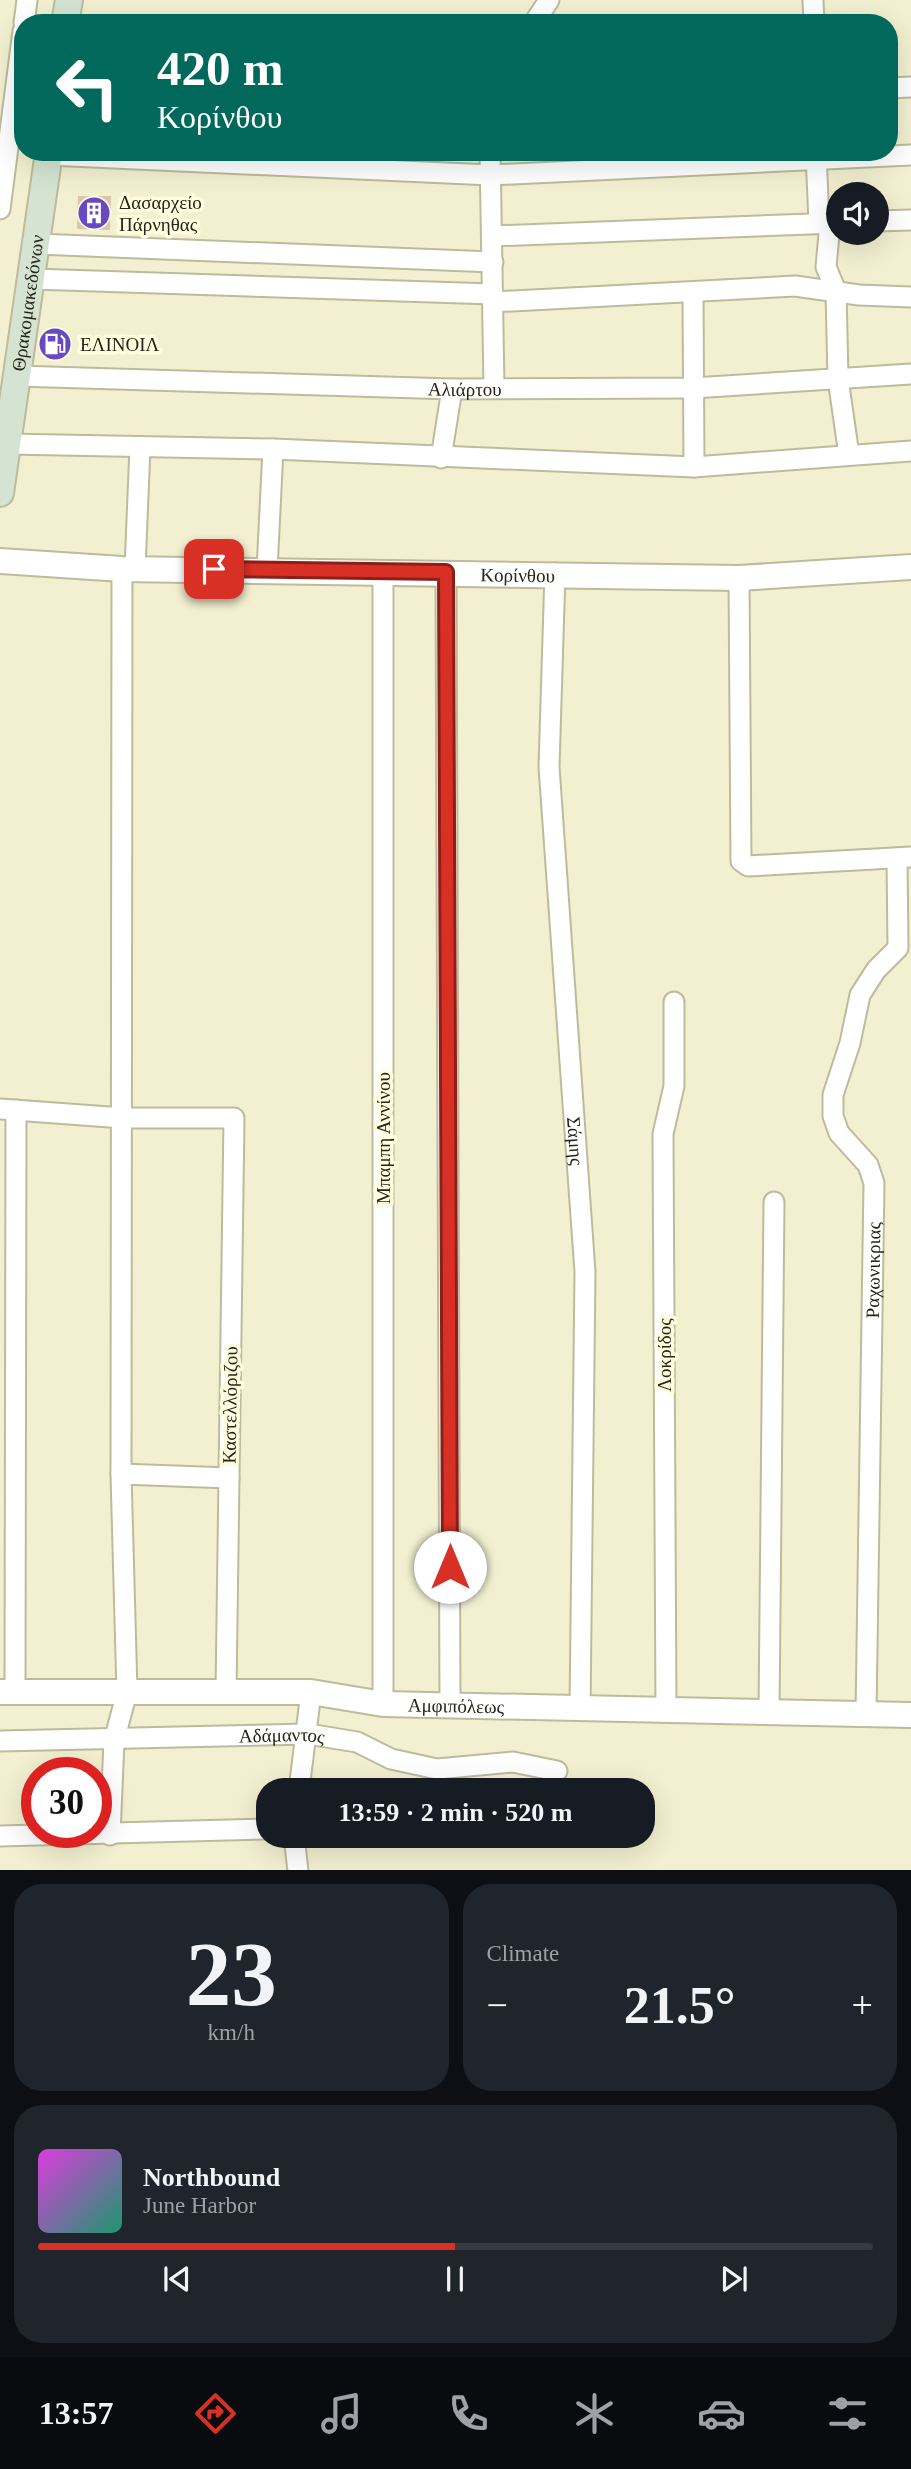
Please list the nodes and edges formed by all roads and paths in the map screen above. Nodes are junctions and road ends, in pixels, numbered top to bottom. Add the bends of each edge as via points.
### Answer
1 (14, 101) edge
2 (48, 161) edge
3 (204, 161) edge
4 (490, 161) edge
5 (726, 161) edge
6 (817, 161) edge
7 (491, 174) junction
8 (826, 208) edge
9 (0, 209) edge
10 (911, 219) edge
11 (889, 220) edge
12 (826, 223) edge
13 (492, 236) junction
14 (37, 244) junction
15 (828, 245) edge
16 (493, 262) junction
17 (32, 279) junction
18 (836, 291) junction
19 (693, 292) junction
20 (911, 297) edge
21 (493, 298) junction
22 (911, 374) edge
23 (18, 376) junction
24 (838, 379) junction
25 (494, 388) junction
26 (694, 388) junction
27 (452, 389) junction
28 (7, 444) junction
29 (140, 447) junction
30 (273, 449) junction
31 (911, 451) edge
32 (849, 455) junction
33 (441, 458) junction
34 (694, 467) junction
35 (0, 493) edge
36 (0, 561) edge
37 (911, 567) edge
38 (129, 569) junction
39 (267, 570) junction
40 (383, 571) junction
41 (446, 572) junction
42 (555, 573) junction
43 (738, 578) junction
44 (904, 857) edge
45 (674, 1002) dead end
46 (8, 1109) edge
47 (123, 1118) junction
48 (774, 1202) dead end
49 (121, 1474) junction
50 (229, 1478) junction
51 (7, 1692) edge
52 (127, 1692) junction
53 (226, 1692) junction
54 (311, 1692) junction
55 (383, 1704) junction
56 (450, 1706) junction
57 (580, 1710) junction
58 (666, 1710) junction
59 (769, 1713) junction
60 (866, 1714) junction
61 (911, 1715) edge
62 (308, 1734) junction
63 (0, 1741) edge
64 (114, 1741) junction
65 (557, 1771) dead end
66 (301, 1778) edge
67 (112, 1788) edge
68 (256, 1829) edge
69 (112, 1835) edge
70 (0, 1836) edge
71 (21, 1836) edge
72 (295, 1848) edge
73 (298, 1870) edge

1 - 9 street
2 - 14 main road, Θρακομακεδόνων
3 - 7 street
4 - 7 street
5 - 7 street
6 - 8 street
7 - 13 street
10 - 11 street
12 - 13 street
13 - 16 street
14 - 16 street
14 - 17 main road, Θρακομακεδόνων
15 - 18 street via 826,267
16 - 21 street
17 - 21 street
17 - 23 main road, Θρακομακεδόνων
18 - 19 street via 795,286
18 - 20 street
18 - 24 street
19 - 21 street
19 - 26 street
21 - 25 street
22 - 24 street, Αλιάρτου
23 - 27 street, Αλιάρτου
23 - 28 main road, Θρακομακεδόνων
24 - 26 street, Αλιάρτου
24 - 32 street
25 - 26 street, Αλιάρτου
25 - 27 street, Αλιάρτου
26 - 34 street
27 - 33 street
28 - 29 street
28 - 35 main road, Θρακομακεδόνων
29 - 30 street
29 - 38 street
30 - 33 street
30 - 39 street
31 - 32 street
32 - 34 street
33 - 34 street
36 - 38 street, Κορίνθου
37 - 43 street, Κορίνθου
38 - 39 street, Κορίνθου
38 - 47 street
39 - 40 street, Κορίνθου
40 - 41 street, Κορίνθου
40 - 55 street, Μπαμπη Αννίνου
41 - 42 street, Κορίνθου
41 - 56 street
42 - 43 street, Κορίνθου
42 - 57 street, Σάμης via 549,767 585,1272
43 - 44 street via 741,860 748,866
44 - 60 street, Ραχωνικριας via 898,948 860,995 832,1107 838,1133 868,1165 874,1182
45 - 58 street, Λοκρίδος via 674,1086 663,1134
46 - 47 street
46 - 51 street
47 - 49 street
47 - 50 street, Καστελλόριζου via 234,1118
48 - 59 street
49 - 50 street
49 - 52 street
50 - 53 street, Καστελλόριζου
51 - 52 street, Αμφιπόλεως
52 - 53 street, Αμφιπόλεως
52 - 64 street
53 - 54 street, Αμφιπόλεως
54 - 55 street, Αμφιπόλεως
54 - 62 street
55 - 56 street, Αμφιπόλεως
56 - 57 street, Αμφιπόλεως
57 - 58 street, Αμφιπόλεως
58 - 59 street, Αμφιπόλεως
59 - 60 street, Αμφιπόλεως
60 - 61 street, Αμφιπόλεως
62 - 64 street, Αδάμαντος
62 - 65 street, Αδάμαντος via 357,1742 391,1759 437,1769 513,1762
62 - 66 street
63 - 64 street, Αδάμαντος
64 - 67 street
68 - 69 street
70 - 71 street
72 - 73 street

